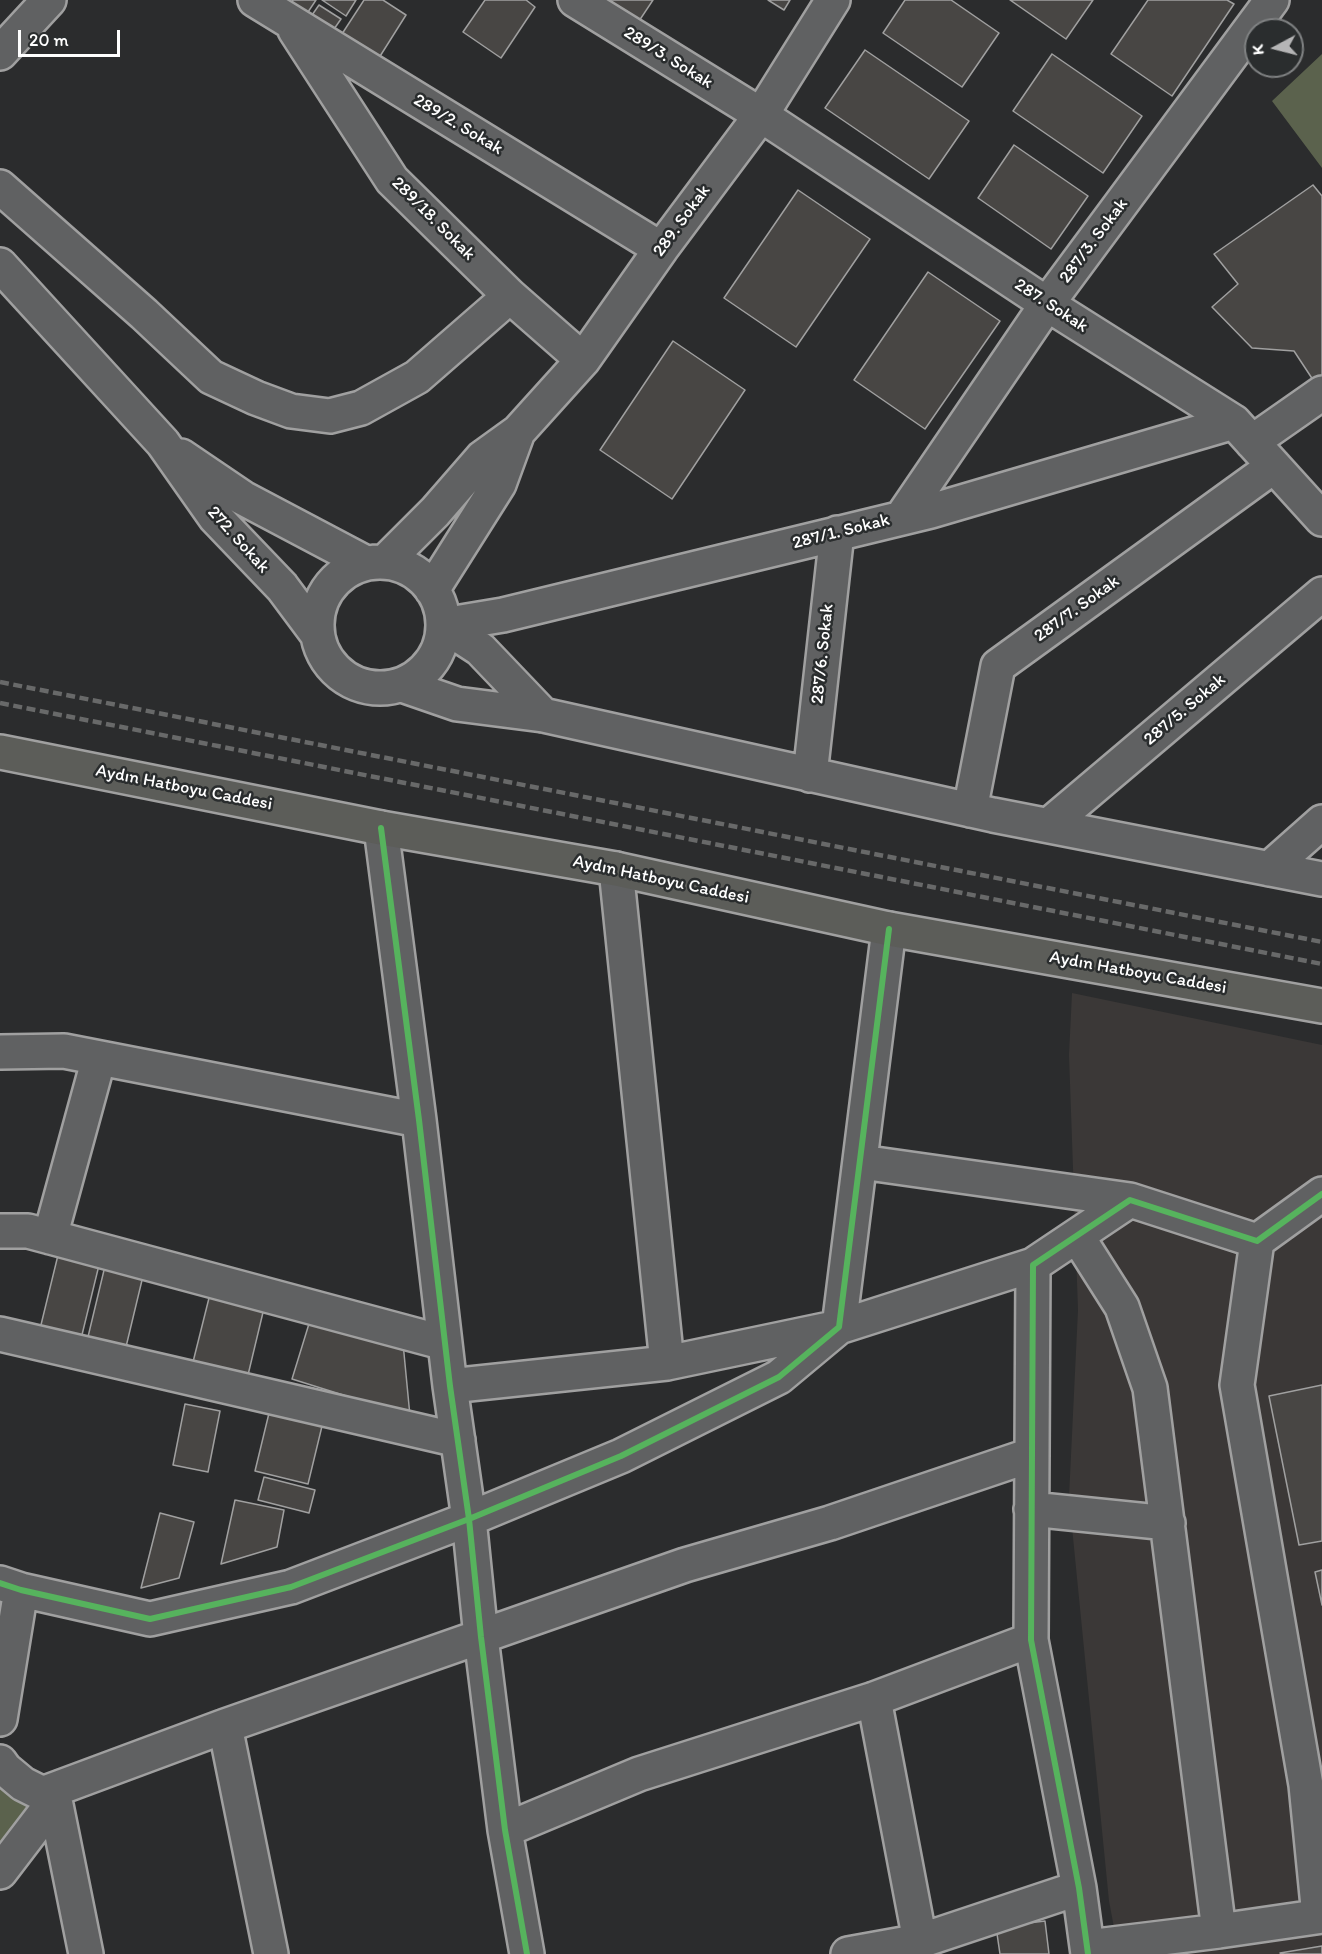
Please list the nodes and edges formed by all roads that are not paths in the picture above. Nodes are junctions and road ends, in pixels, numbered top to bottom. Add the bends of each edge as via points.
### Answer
1 (49, 0) edge
2 (255, 0) edge
3 (575, 0) edge
4 (833, 0) edge
5 (1272, 1) edge
6 (291, 24) junction
7 (0, 52) edge
8 (761, 115) junction
9 (0, 187) edge
10 (661, 249) junction
11 (0, 266) edge
12 (510, 297) junction
13 (1047, 304) junction
14 (583, 360) junction
15 (1322, 393) edge
16 (518, 432) junction
17 (1243, 432) junction
18 (163, 443) junction
19 (1274, 466) junction
20 (902, 517) junction
21 (1322, 519) edge
22 (837, 533) junction
23 (375, 562) junction
24 (432, 590) junction
25 (1322, 594) edge
26 (443, 626) junction
27 (317, 634) junction
28 (402, 685) junction
29 (543, 715) junction
30 (0, 752) edge
31 (810, 775) junction
32 (970, 810) junction
33 (1322, 822) edge
34 (1049, 825) junction
35 (381, 828) junction
36 (616, 869) junction
37 (1269, 869) junction
38 (1322, 879) edge
39 (889, 929) junction
40 (1322, 1006) edge
41 (0, 1052) edge
42 (99, 1058) junction
43 (419, 1120) junction
44 (861, 1162) junction
45 (1322, 1194) edge
46 (1130, 1200) junction
47 (0, 1231) edge
48 (1077, 1236) junction
49 (50, 1237) junction
50 (1257, 1241) junction
51 (1033, 1265) junction
52 (839, 1327) junction
53 (0, 1334) edge
54 (445, 1343) junction
55 (667, 1363) junction
56 (450, 1386) junction
57 (458, 1440) junction
58 (1031, 1455) junction
59 (1031, 1509) junction
60 (469, 1519) junction
61 (1168, 1523) junction
62 (10, 1586) edge
63 (481, 1637) junction
64 (1031, 1640) junction
65 (874, 1699) junction
66 (0, 1719) edge
67 (225, 1726) junction
68 (0, 1762) edge
69 (1314, 1783) edge
70 (49, 1797) junction
71 (505, 1830) junction
72 (0, 1872) edge
73 (1079, 1888) junction
74 (1320, 1916) edge
75 (1219, 1931) junction
76 (920, 1941) junction
77 (1088, 1950) edge
78 (86, 1954) edge
79 (271, 1954) edge
80 (527, 1954) edge
81 (848, 1954) edge

1 - 7 street
2 - 6 street, 289/2. Sokak
3 - 8 street, 289/3. Sokak
4 - 8 street, 289. Sokak
5 - 13 street, 287/3. Sokak
6 - 10 street, 289/2. Sokak
6 - 12 street, 289/18. Sokak via 392,180
8 - 10 street, 289. Sokak
8 - 13 street, 287. Sokak
9 - 12 street via 211,377 291,411 330,416 361,408 417,377
10 - 14 street, 289. Sokak
11 - 18 street, 272. Sokak
12 - 14 street, 289/18. Sokak
13 - 17 street, 287. Sokak
13 - 20 street, 287/3. Sokak
14 - 16 street, 289. Sokak
15 - 17 street, 287/1. Sokak
16 - 23 street via 482,458 435,512
16 - 24 street via 499,484
17 - 19 street, 287. Sokak
17 - 20 street, 287/1. Sokak
18 - 23 street, 272. Sokak via 243,498
18 - 27 street, 272. Sokak via 215,517 282,587
19 - 21 street, 287. Sokak
19 - 32 street, 287/7. Sokak via 998,666
20 - 22 street, 287/1. Sokak
22 - 26 street, 287/1. Sokak via 503,615
22 - 31 street, 287/6. Sokak
23 - 24 street via 403,566 420,576
23 - 27 street via 348,570 333,581 322,597
24 - 26 street
25 - 34 street, 287/5. Sokak
26 - 28 street via 441,645 432,662
26 - 29 street via 480,649
27 - 28 street via 322,652 347,680 384,689
28 - 29 street via 458,704
29 - 31 street
30 - 35 main road, Aydın Hatboyu Caddesi
31 - 32 street
32 - 34 street
33 - 37 street
34 - 37 street
35 - 36 main road, Aydın Hatboyu Caddesi
35 - 43 street
36 - 39 main road, Aydın Hatboyu Caddesi
36 - 55 street
37 - 38 street
39 - 40 main road, Aydın Hatboyu Caddesi
39 - 44 street
41 - 42 street via 64,1051
42 - 43 street
42 - 49 street
43 - 54 street
44 - 46 street
44 - 52 street
45 - 50 street
46 - 48 street
46 - 50 street
47 - 49 street via 28,1231
48 - 51 street
48 - 61 street via 1122,1306 1150,1388
49 - 54 street
50 - 69 street via 1237,1385
51 - 52 street
51 - 58 street
52 - 55 street
52 - 60 street via 779,1377 621,1456
53 - 57 street
54 - 56 street
55 - 56 street
56 - 57 street
57 - 60 street
58 - 59 street
58 - 63 street via 830,1523 685,1565
59 - 61 street
59 - 64 street
60 - 62 street via 291,1587 150,1619
60 - 63 street
61 - 75 street
62 - 66 street
63 - 67 street
63 - 71 street
64 - 65 street
64 - 73 street
65 - 71 street via 639,1774
65 - 76 street
67 - 70 street
67 - 79 street
68 - 70 street via 23,1784
69 - 74 street
70 - 72 street
70 - 78 street
71 - 80 street
73 - 76 street
73 - 77 street
74 - 75 street
75 - 77 street
76 - 81 street

